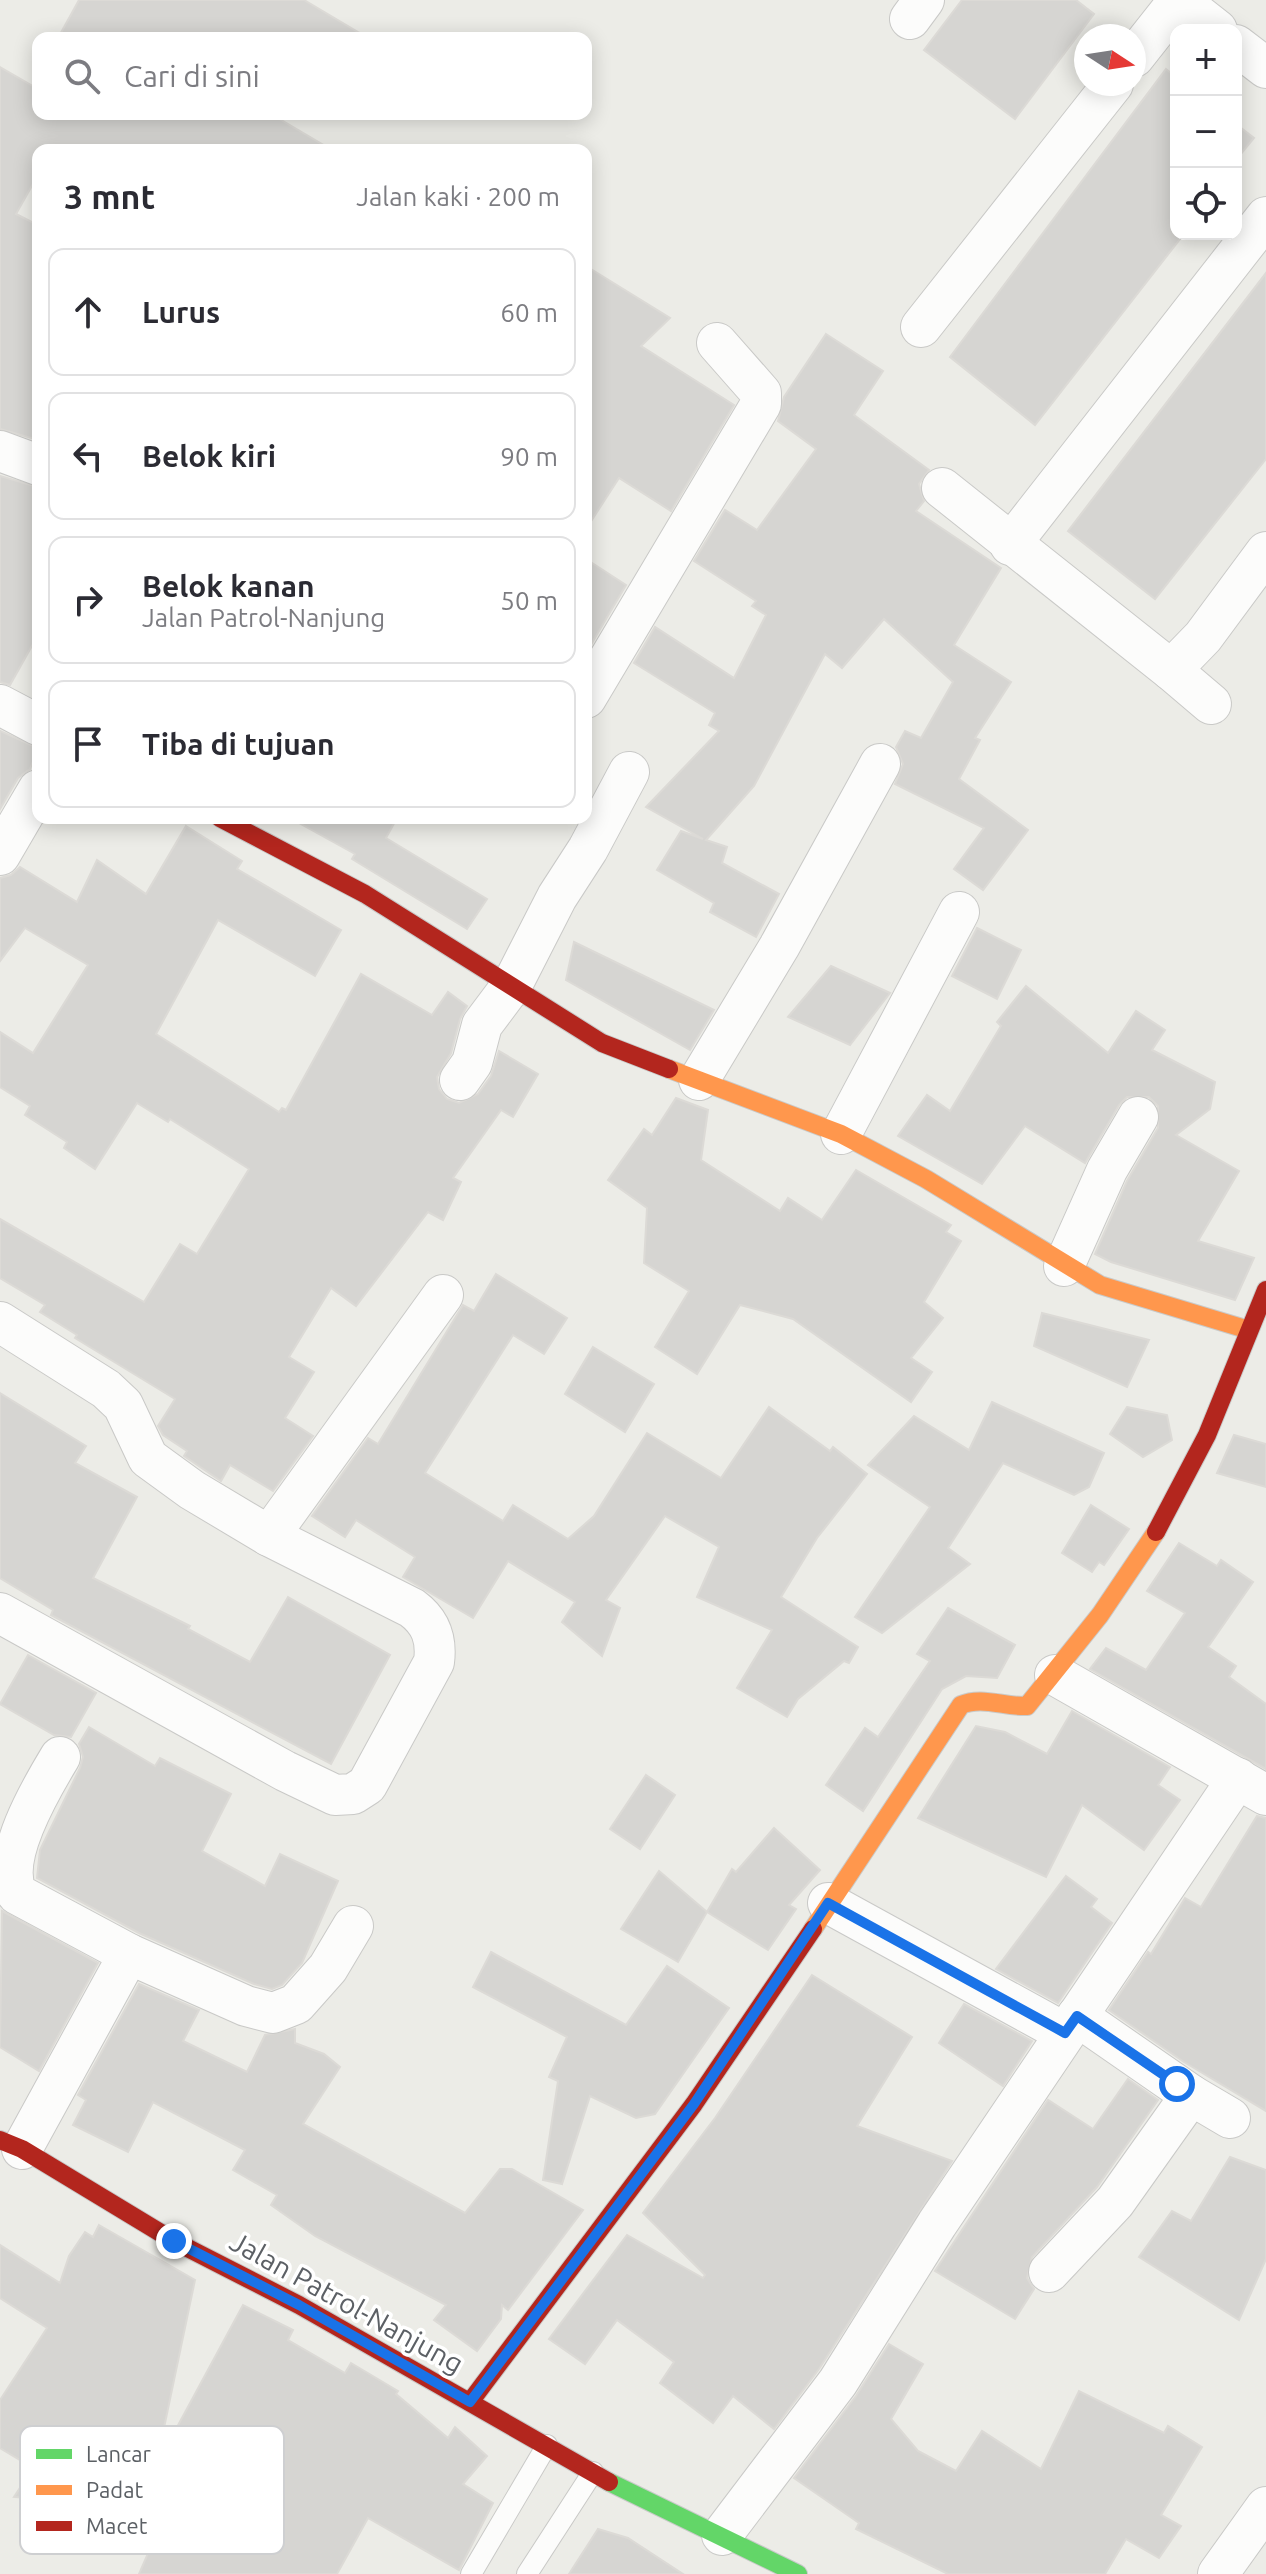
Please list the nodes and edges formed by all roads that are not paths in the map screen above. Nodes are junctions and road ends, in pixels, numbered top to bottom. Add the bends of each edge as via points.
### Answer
1 (1179, 0) edge
2 (1209, 24) edge
3 (1146, 42) edge
4 (1242, 50) edge
5 (1266, 68) edge
6 (1104, 96) edge
7 (1266, 217) edge
8 (921, 327) dead end
9 (717, 343) dead end
10 (0, 451) edge
11 (32, 463) edge
12 (942, 488) dead end
13 (1010, 545) junction
14 (1266, 552) edge
15 (1171, 670) junction
16 (592, 688) edge
17 (1211, 704) dead end
18 (0, 705) edge
19 (32, 722) edge
20 (880, 764) dead end
21 (629, 772) dead end
22 (32, 800) edge
23 (231, 824) edge
24 (0, 855) edge
25 (959, 912) dead end
26 (512, 985) junction
27 (460, 1080) dead end
28 (699, 1080) junction
29 (1138, 1117) dead end
30 (841, 1134) junction
31 (1064, 1266) junction
32 (1266, 1290) edge
33 (443, 1295) dead end
34 (0, 1322) edge
35 (1249, 1330) junction
36 (269, 1536) junction
37 (0, 1613) edge
38 (1055, 1675) junction
39 (60, 1757) dead end
40 (1252, 1786) edge
41 (828, 1903) junction
42 (353, 1926) dead end
43 (129, 1954) junction
44 (1071, 2025) junction
45 (1191, 2095) junction
46 (1230, 2118) dead end
47 (11, 2144) edge
48 (1049, 2272) dead end
49 (470, 2402) junction
50 (547, 2445) junction
51 (593, 2472) junction
52 (1266, 2507) edge
53 (722, 2535) junction
54 (471, 2574) edge
55 (527, 2574) edge
56 (798, 2574) edge
57 (1218, 2574) edge

1 - 2 street
1 - 3 street
4 - 5 street
6 - 8 street
7 - 13 street
9 - 16 street via 761,393 761,404
10 - 11 street
12 - 13 street
13 - 15 street
14 - 15 street via 1203,637
15 - 17 street
18 - 19 street
20 - 28 street
21 - 26 street
22 - 24 street
23 - 26 street via 365,894
25 - 30 street
26 - 27 street via 482,1025 472,1063
26 - 28 street via 602,1043
28 - 30 street
29 - 31 street via 1107,1170
30 - 31 street via 926,1179
31 - 35 street via 1100,1285
32 - 35 street
33 - 36 street
34 - 36 street via 106,1389 123,1405 148,1458
35 - 38 street via 1220,1406 1165,1518
36 - 37 street via 412,1608 432,1630 434,1662 372,1777 353,1794 335,1795 285,1771
38 - 40 street
38 - 41 street via 1027,1706 975,1699 961,1705
39 - 43 street via 10,1844 10,1886
40 - 44 street
41 - 44 street
41 - 49 street via 694,2104
42 - 43 street via 328,1968 296,2004 273,2013
43 - 47 street
44 - 45 street
44 - 53 street via 838,2382
45 - 46 street
45 - 48 street via 1115,2202
47 - 49 street, Jalan Patrol-Nanjung via 174,2241
49 - 50 street, Jalan Patrol-Nanjung
50 - 51 street, Jalan Patrol-Nanjung
50 - 54 lane
51 - 53 street, Jalan Patrol-Nanjung
51 - 55 lane
52 - 57 street
53 - 56 street, Jalan Patrol-Nanjung

